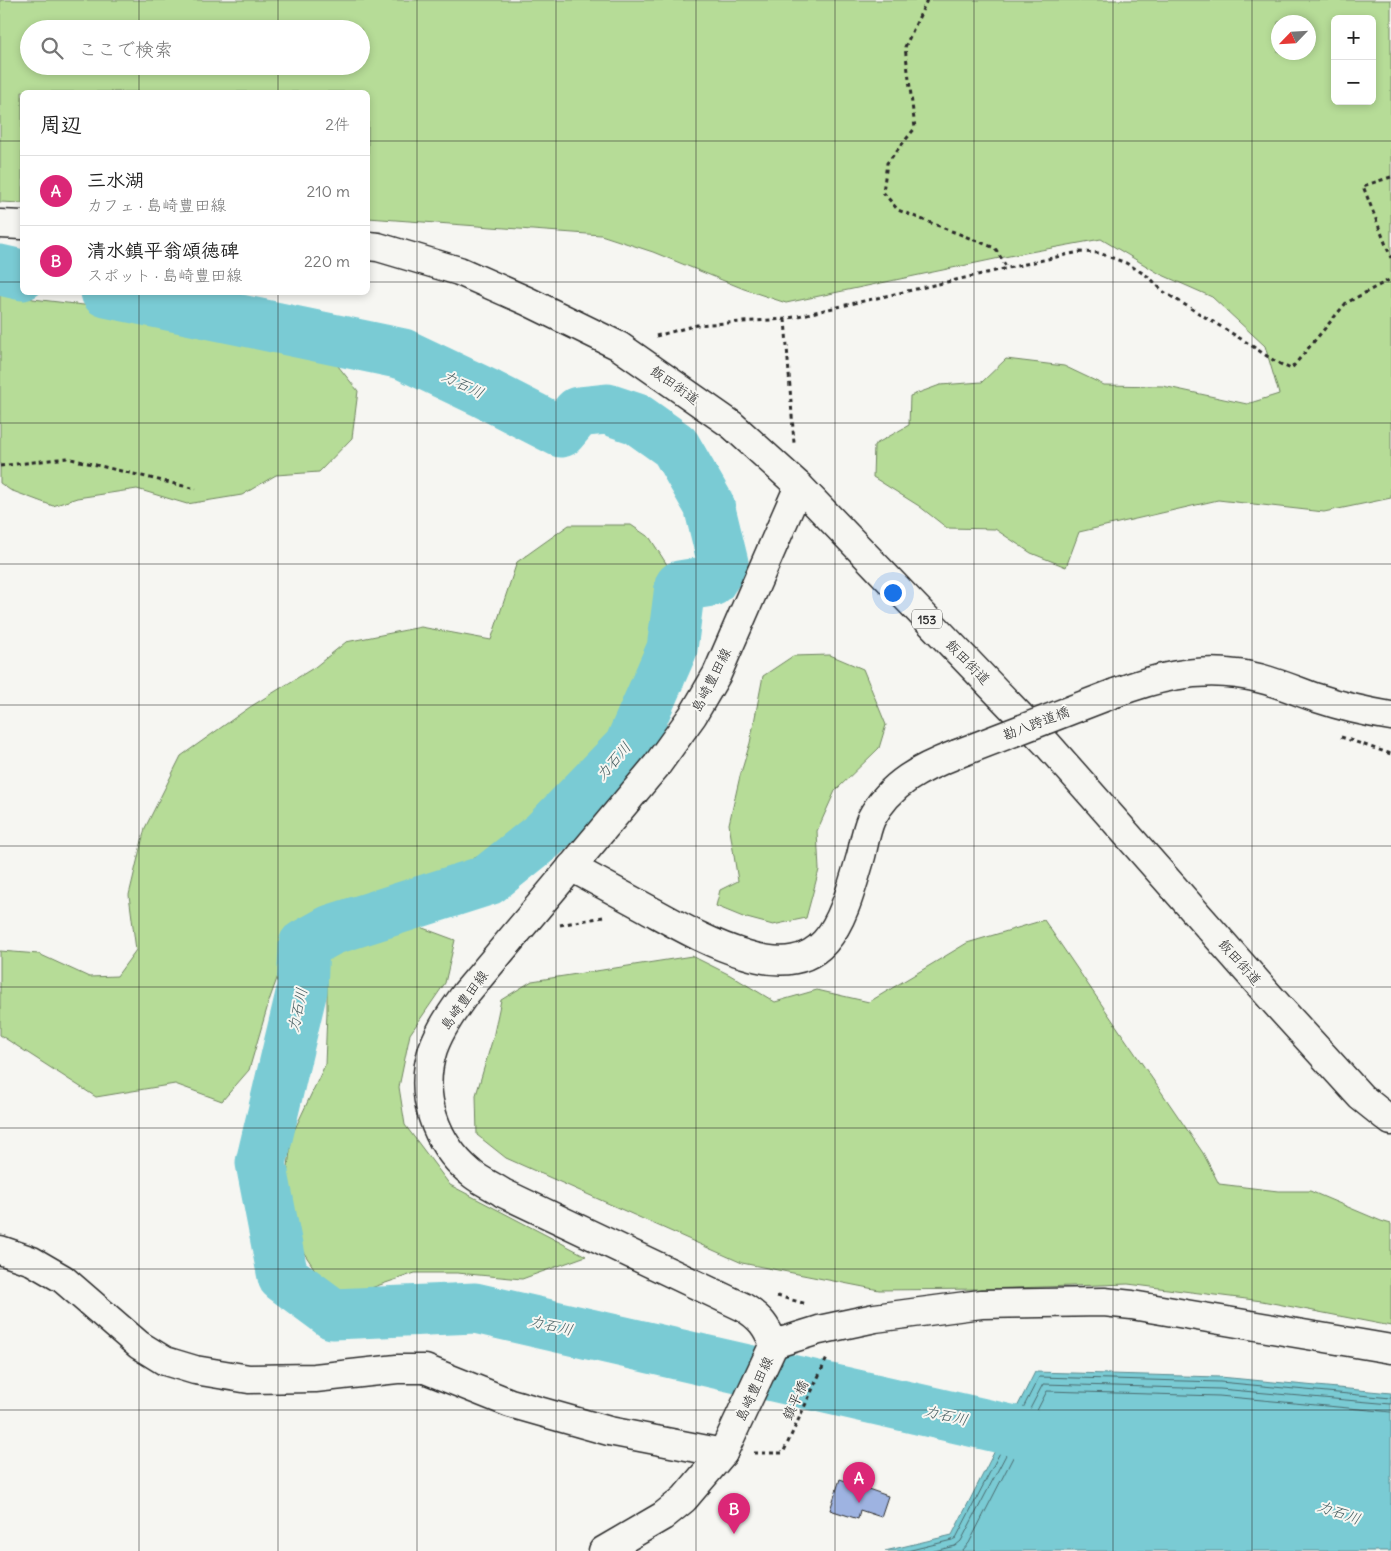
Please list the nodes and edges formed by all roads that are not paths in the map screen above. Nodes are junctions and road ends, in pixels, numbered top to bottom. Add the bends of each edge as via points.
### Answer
1 (0, 224) edge
2 (20, 225) edge
3 (370, 246) edge
4 (792, 480) junction
5 (1391, 716) edge
6 (571, 868) junction
7 (1391, 1121) edge
8 (0, 1250) edge
9 (774, 1344) junction
10 (1391, 1349) edge
11 (726, 1449) junction
12 (603, 1551) edge

1 - 2 main road
3 - 4 main road, 飯田街道 / 153 via 459,271 619,346 732,425
4 - 6 main road, 島崎豊田線 via 717,674 694,715 658,765
4 - 7 main road, 飯田街道 / 153 via 1048,745 1361,1097
5 - 6 main road, 勘八跨道橋, bridge via 1356,709 1262,679 1231,673 1181,674 1156,678 1114,693 931,764 912,774 882,803 871,820 848,898 832,935 818,950 802,959 765,960 695,936
6 - 9 main road, 島崎豊田線 via 446,1021 433,1049 427,1077 428,1104 437,1131 452,1155 472,1174 504,1193 743,1307 766,1325
8 - 11 main road via 32,1261 63,1279 139,1345 165,1361 195,1370 250,1379 315,1378 425,1369 510,1403 609,1430
9 - 10 main road via 875,1318 981,1304 1104,1302
9 - 11 main road, 島崎豊田線
11 - 12 main road, 島崎豊田線 via 684,1499 663,1516

